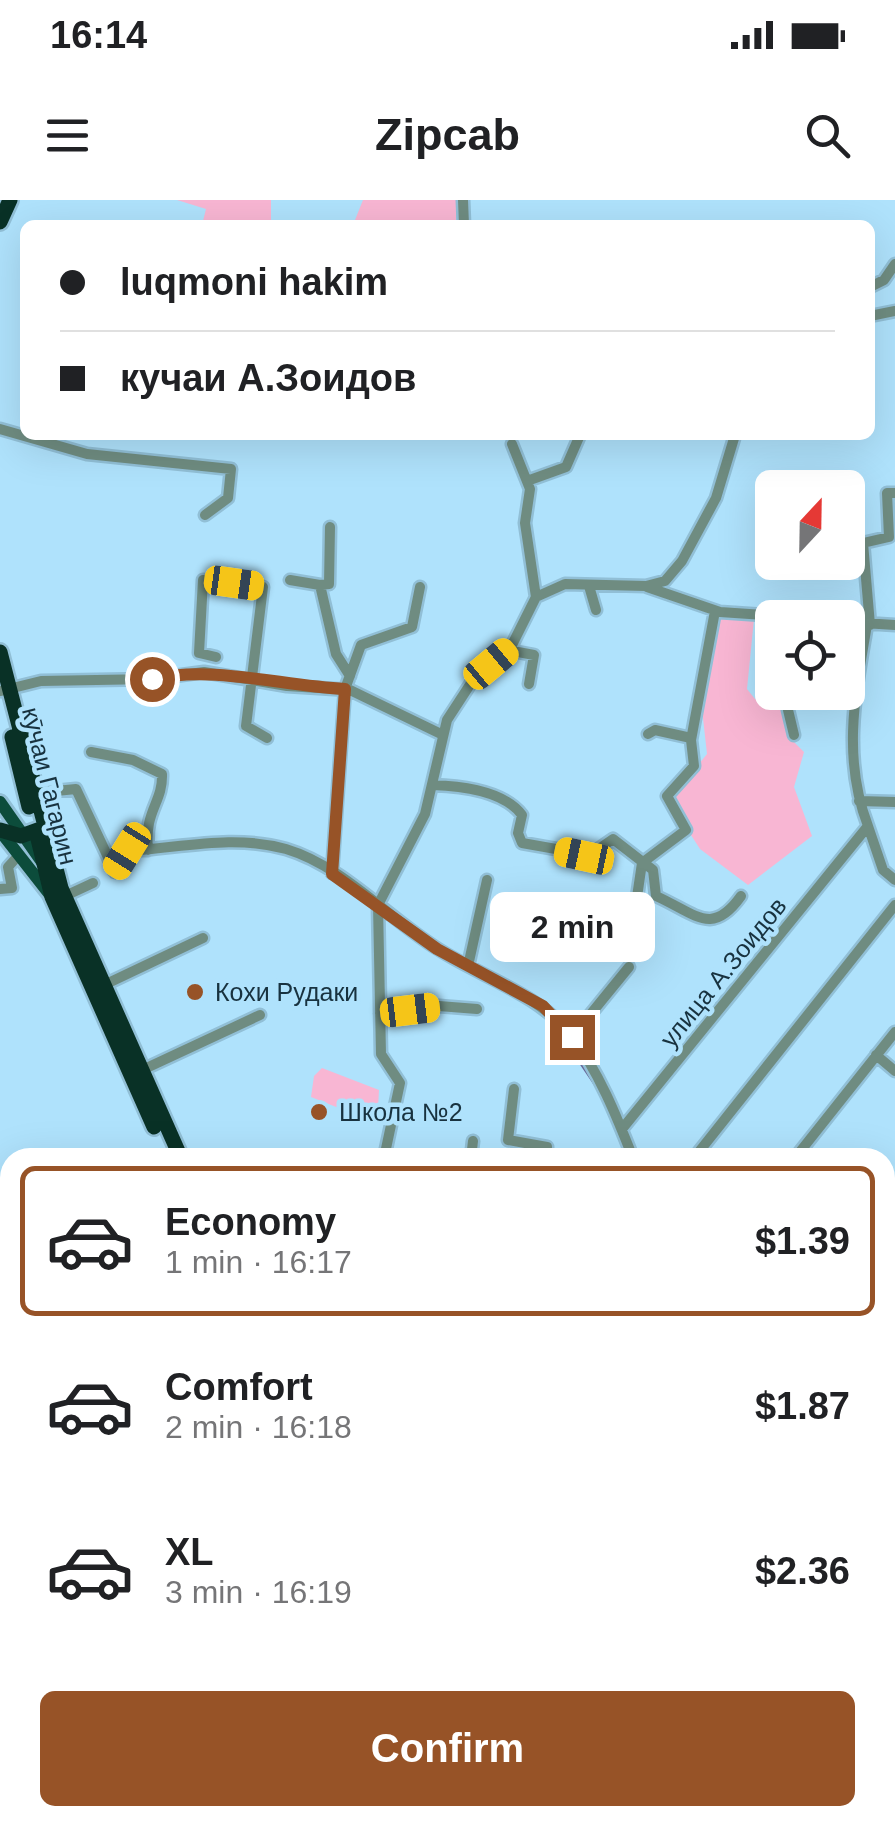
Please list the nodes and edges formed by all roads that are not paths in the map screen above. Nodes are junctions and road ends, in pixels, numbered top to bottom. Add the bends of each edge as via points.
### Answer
1 (10, 200) edge
2 (0, 222) edge
3 (895, 264) edge
4 (875, 284) edge
5 (38, 440) edge
6 (578, 440) edge
7 (733, 440) edge
8 (512, 444) dead end
9 (527, 482) junction
10 (895, 493) edge
11 (205, 515) dead end
12 (330, 527) dead end
13 (290, 580) dead end
14 (320, 584) junction
15 (589, 586) junction
16 (646, 586) junction
17 (420, 587) dead end
18 (536, 597) junction
19 (596, 610) dead end
20 (715, 611) junction
21 (755, 614) edge
22 (865, 625) edge
23 (868, 625) junction
24 (895, 626) edge
25 (508, 650) junction
26 (0, 652) edge
27 (216, 657) dead end
28 (350, 676) junction
29 (250, 681) junction
30 (529, 684) dead end
31 (4, 689) edge
32 (345, 689) junction
33 (788, 710) edge
34 (441, 734) junction
35 (648, 734) dead end
36 (794, 735) dead end
37 (266, 738) dead end
38 (692, 738) junction
39 (91, 752) dead end
40 (433, 786) junction
41 (36, 794) junction
42 (0, 802) edge
43 (859, 802) junction
44 (895, 802) edge
45 (868, 826) junction
46 (21, 829) edge
47 (148, 850) junction
48 (18, 856) junction
49 (642, 863) junction
50 (332, 874) junction
51 (488, 880) dead end
52 (895, 880) edge
53 (93, 883) dead end
54 (0, 888) edge
55 (60, 894) junction
56 (741, 896) dead end
57 (378, 904) junction
58 (895, 906) edge
59 (632, 931) dead end
60 (203, 938) dead end
61 (468, 966) junction
62 (629, 968) dead end
63 (104, 984) junction
64 (477, 1009) dead end
65 (380, 1013) junction
66 (260, 1015) dead end
67 (895, 1032) edge
68 (572, 1037) junction
69 (876, 1055) junction
70 (140, 1071) junction
71 (895, 1071) edge
72 (514, 1089) dead end
73 (622, 1129) junction
74 (473, 1141) dead end
75 (166, 1148) edge
76 (176, 1148) edge
77 (386, 1148) edge
78 (472, 1148) edge
79 (547, 1148) edge
80 (629, 1148) edge
81 (702, 1148) edge
82 (803, 1148) edge
83 (895, 1398) edge
84 (895, 1432) edge

1 - 2 highway
3 - 4 street
5 - 11 street via 87,454 232,468 228,498
6 - 9 street via 566,467
7 - 16 street via 716,498 682,561 664,582
8 - 9 street
9 - 18 street via 531,506 525,523
10 - 23 street via 887,493 889,537 863,543
12 - 14 street via 329,584
13 - 14 street
14 - 28 street via 336,654
15 - 16 street
15 - 18 street via 566,584
15 - 19 street
16 - 20 street
17 - 28 street via 412,628 362,645
18 - 25 street
20 - 21 street
20 - 38 street
22 - 23 street
23 - 24 street
23 - 43 street via 852,709 852,777
25 - 30 street via 534,655
25 - 34 street via 475,677
26 - 31 highway, кӯчаи Гагарин
27 - 29 street via 199,653 203,580 263,587
28 - 32 street
29 - 31 street via 204,672
29 - 32 street
29 - 37 street via 246,726
31 - 41 highway, кӯчаи Гагарин
31 - 46 highway, кӯчаи Гагарин
32 - 34 street
32 - 50 street
33 - 36 street
34 - 40 street
35 - 38 street
38 - 49 street via 694,766 667,796 684,834
39 - 47 street via 162,774 146,824
40 - 49 street via 463,786 516,807 522,842 590,855 610,838
40 - 57 street
41 - 46 highway, кӯчаи Гагарин
41 - 47 street via 76,789 114,872 127,851
42 - 46 main road
43 - 44 street
43 - 45 street
45 - 52 street via 883,870
45 - 73 street, улица А.Зоидов
46 - 48 main road
46 - 55 highway, кӯчаи Гагарин
46 - 55 highway, кӯчаи Гагарин
47 - 50 street via 259,844 288,850
48 - 54 street via 8,867 12,888
48 - 55 main road
49 - 56 street via 654,874 656,896 700,916 725,918
49 - 59 street
50 - 57 street
51 - 61 street
53 - 55 street
55 - 63 highway
55 - 75 highway
57 - 61 street
57 - 65 street
58 - 81 street
60 - 63 street
61 - 68 street via 543,1006
62 - 68 street
63 - 70 highway
64 - 65 street
65 - 77 street via 381,1054 400,1082
66 - 70 street
67 - 69 street
68 - 73 street
69 - 71 street
69 - 82 street
70 - 76 highway
72 - 79 street via 508,1140
73 - 80 street
74 - 78 street
83 - 84 street

